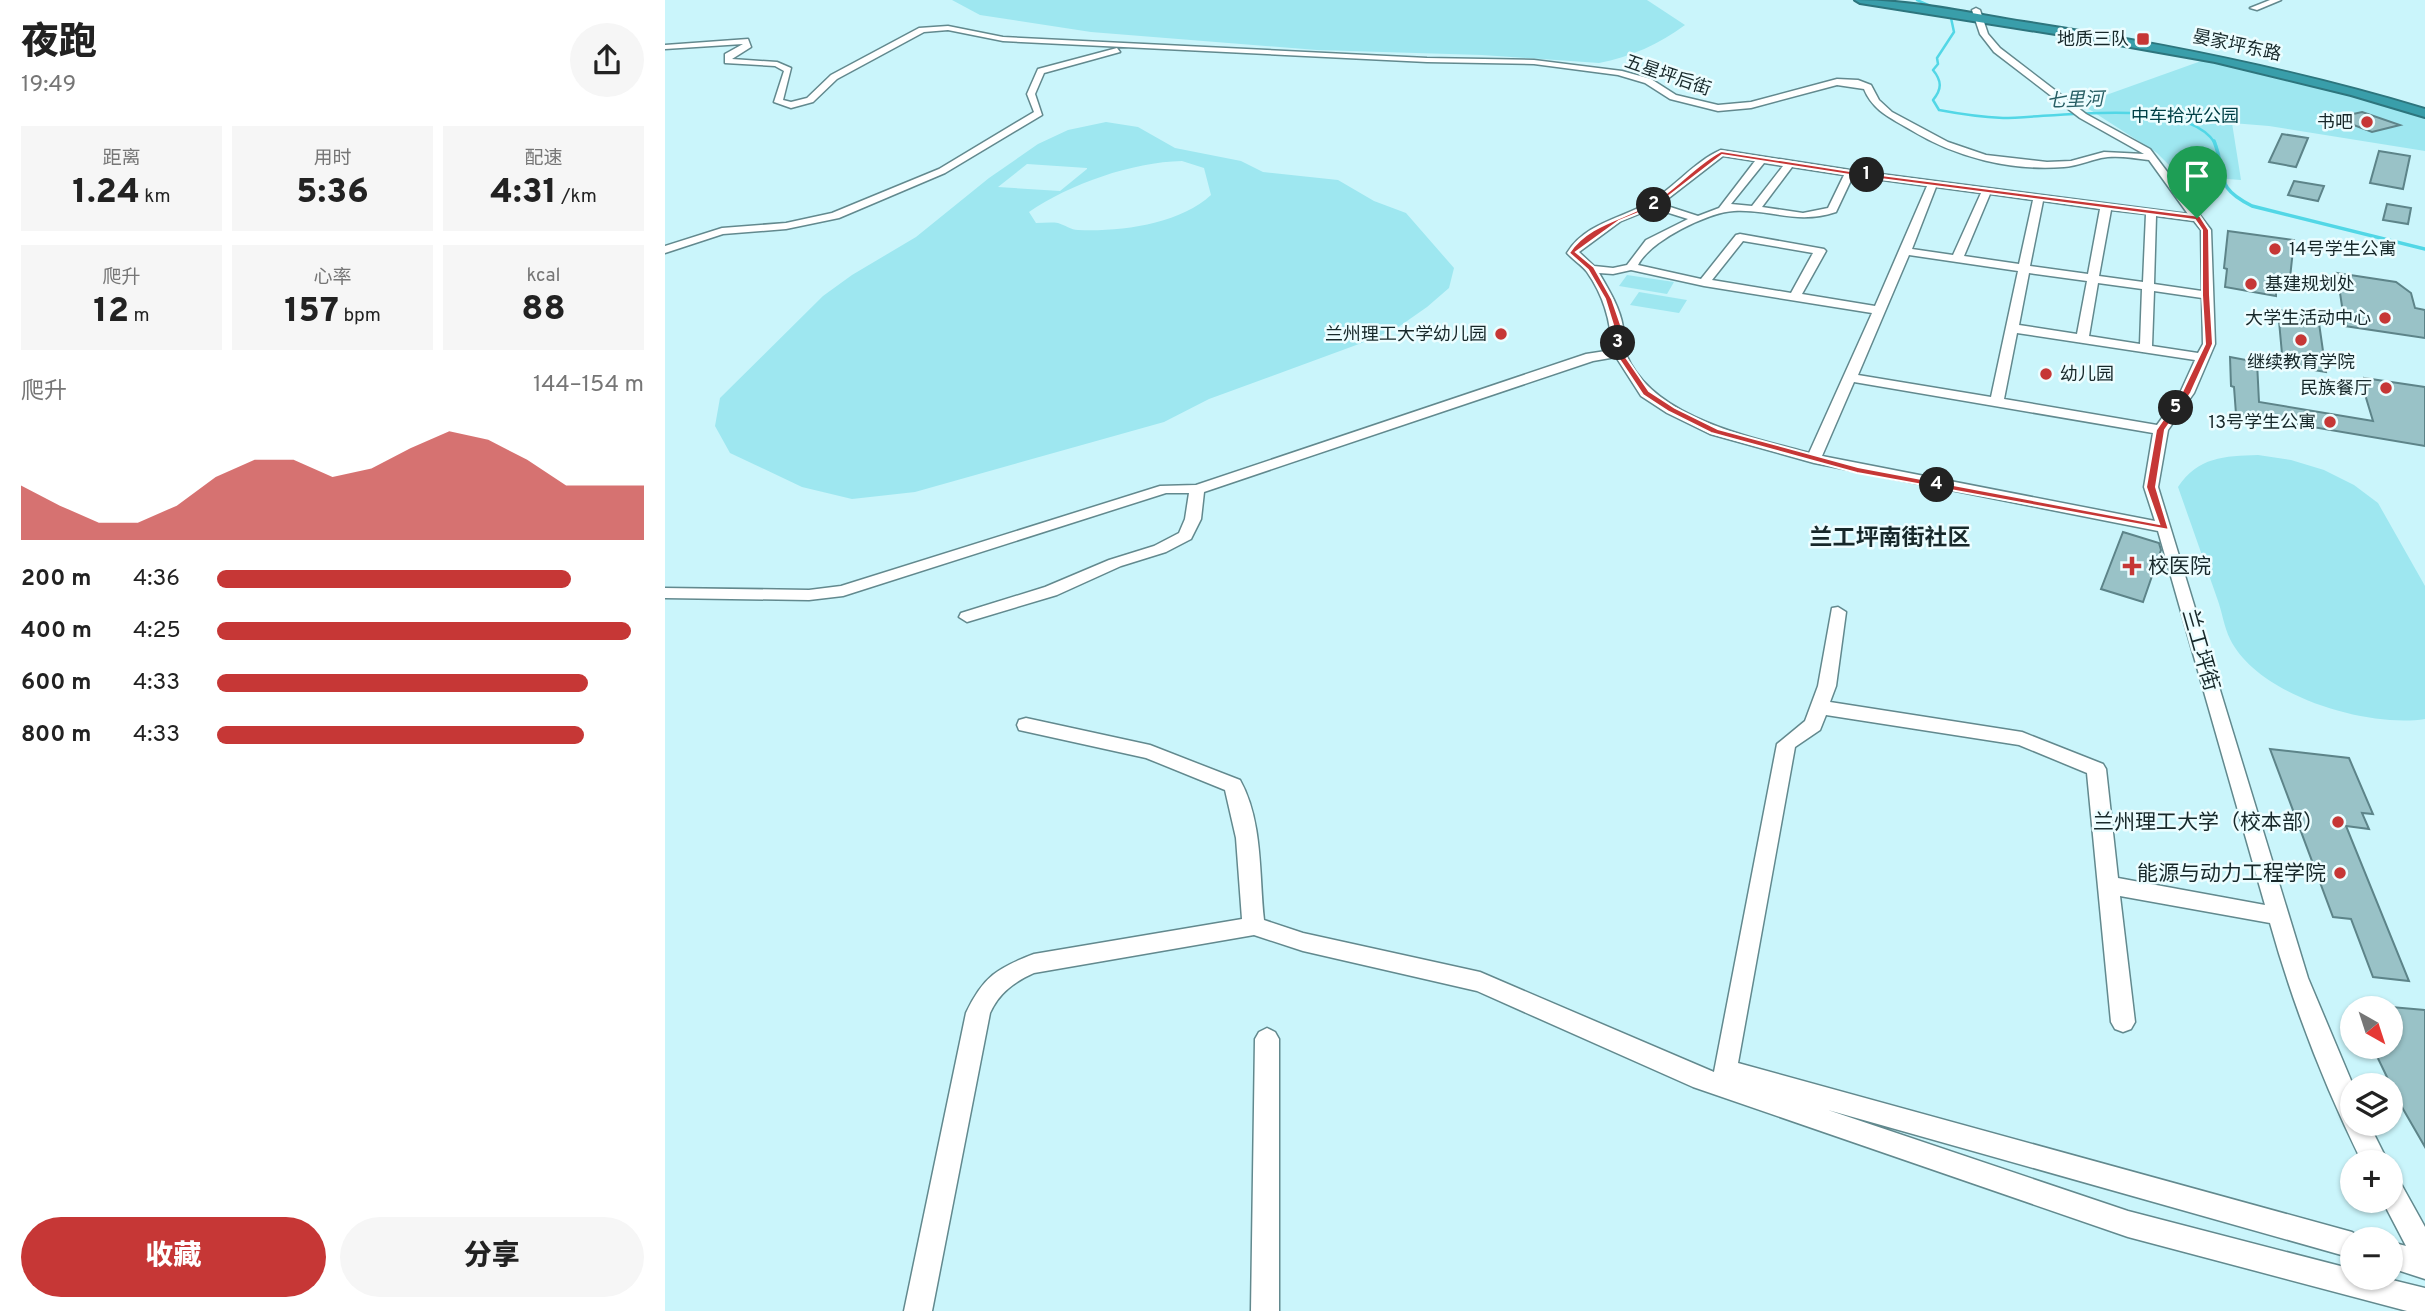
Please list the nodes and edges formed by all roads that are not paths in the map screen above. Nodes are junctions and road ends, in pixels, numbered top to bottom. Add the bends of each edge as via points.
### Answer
1 (1860, 0) edge
2 (1884, 0) edge
3 (1944, 0) edge
4 (2277, 0) edge
5 (2254, 8) dead end
6 (1977, 10) edge
7 (1959, 14) junction
8 (2040, 27) junction
9 (1144, 44) junction
10 (665, 47) edge
11 (2234, 59) junction
12 (2425, 108) edge
13 (2425, 113) edge
14 (2151, 157) junction
15 (1762, 159) junction
16 (1789, 164) junction
17 (1850, 173) junction
18 (1933, 183) junction
19 (1987, 190) junction
20 (2039, 196) junction
21 (1653, 205) junction
22 (2106, 206) junction
23 (1730, 208) junction
24 (1755, 209) junction
25 (2151, 211) junction
26 (2197, 218) junction
27 (1698, 219) junction
28 (665, 243) edge
29 (687, 244) junction
30 (665, 250) edge
31 (1905, 251) junction
32 (1958, 259) junction
33 (1631, 267) junction
34 (2026, 268) junction
35 (1591, 269) junction
36 (2092, 278) junction
37 (1704, 283) junction
38 (2149, 286) junction
39 (2206, 295) junction
40 (1795, 297) junction
41 (1879, 310) junction
42 (2012, 328) junction
43 (2082, 340) junction
44 (2146, 349) junction
45 (1619, 353) junction
46 (2204, 358) junction
47 (1849, 377) junction
48 (1997, 401) junction
49 (2161, 430) junction
50 (1814, 459) junction
51 (1197, 489) junction
52 (2165, 528) junction
53 (665, 593) edge
54 (1838, 612) dead end
55 (967, 617) dead end
56 (1819, 707) junction
57 (1025, 725) dead end
58 (2109, 885) junction
59 (2279, 916) junction
60 (1254, 926) junction
61 (2123, 1022) dead end
62 (1267, 1039) dead end
63 (2340, 1084) edge
64 (2403, 1213) edge
65 (2340, 1242) edge
66 (2425, 1254) edge
67 (2403, 1259) edge
68 (2425, 1265) edge
69 (2425, 1302) edge
70 (918, 1311) edge
71 (1265, 1311) edge

1 - 7 highway
2 - 7 highway
3 - 6 highway
4 - 5 street
6 - 7 highway
6 - 8 highway
6 - 8 highway
6 - 14 street, 兰工坪街 via 1985,34 1997,50 2083,116
8 - 11 highway, 晏家坪东路
9 - 10 street, 五星坪后街 via 1003,39 948,28 922,30 834,77 810,100 791,105 778,102 788,70 777,64 727,61 748,45 745,41
9 - 14 street, 五星坪后街 via 1534,62 1619,73 1648,81 1673,97 1718,108 1851,82 1868,87 1870,98 1881,108 1945,146 1968,153 2046,165 2111,155
9 - 29 street via 1041,71 1031,94 1039,113 943,171 835,216 722,231
11 - 12 highway, 晏家坪东路 via 2352,85
11 - 13 highway, 晏家坪东路
14 - 26 street, 兰工坪街
15 - 16 street
15 - 21 street via 1721,153
15 - 23 street via 1723,207
16 - 17 street
16 - 24 street
17 - 18 street
17 - 24 street via 1832,210 1818,216
18 - 19 street
18 - 31 street
19 - 20 street
19 - 32 street
20 - 22 street
20 - 34 street
21 - 27 street
21 - 35 street via 1617,219 1577,246 1573,253
22 - 25 street
22 - 36 street
23 - 24 street
23 - 27 street
25 - 26 street
25 - 38 street
26 - 39 street, 兰工坪街 via 2206,230
27 - 33 street via 1649,242
28 - 29 street
29 - 30 street
31 - 32 street
31 - 41 street
32 - 34 street
33 - 35 street
33 - 37 street
34 - 36 street
34 - 42 street
35 - 45 street via 1617,325
36 - 38 street
36 - 43 street
37 - 40 street
37 - 40 street via 1740,237 1821,251
38 - 39 street
38 - 44 street
39 - 46 street, 兰工坪街 via 2209,344
40 - 41 street
41 - 47 street
42 - 43 street
42 - 48 street
43 - 44 street
44 - 46 street
45 - 50 street via 1646,393 1672,410 1715,431
45 - 51 street via 1591,357
46 - 49 street, 兰工坪街
47 - 48 street
47 - 50 street
48 - 49 street
49 - 52 street, 兰工坪街 via 2151,487
50 - 52 street
51 - 53 street via 1165,489 843,591 809,595
51 - 55 street via 1193,519 1185,536 1051,591
52 - 59 street, 兰工坪街
54 - 56 street via 1827,686
56 - 58 street via 2022,740 2096,769
56 - 65 street via 1813,725 1786,744 1725,1070
57 - 60 street via 1150,752 1233,785 1249,841
58 - 59 street
58 - 61 street
59 - 63 street, 兰工坪街 via 2297,978
60 - 69 street via 1303,942 1480,982 1693,1076 2128,1224
60 - 70 street via 1034,964 1013,971 986,993 978,1013
62 - 71 street
64 - 66 street
67 - 68 street

